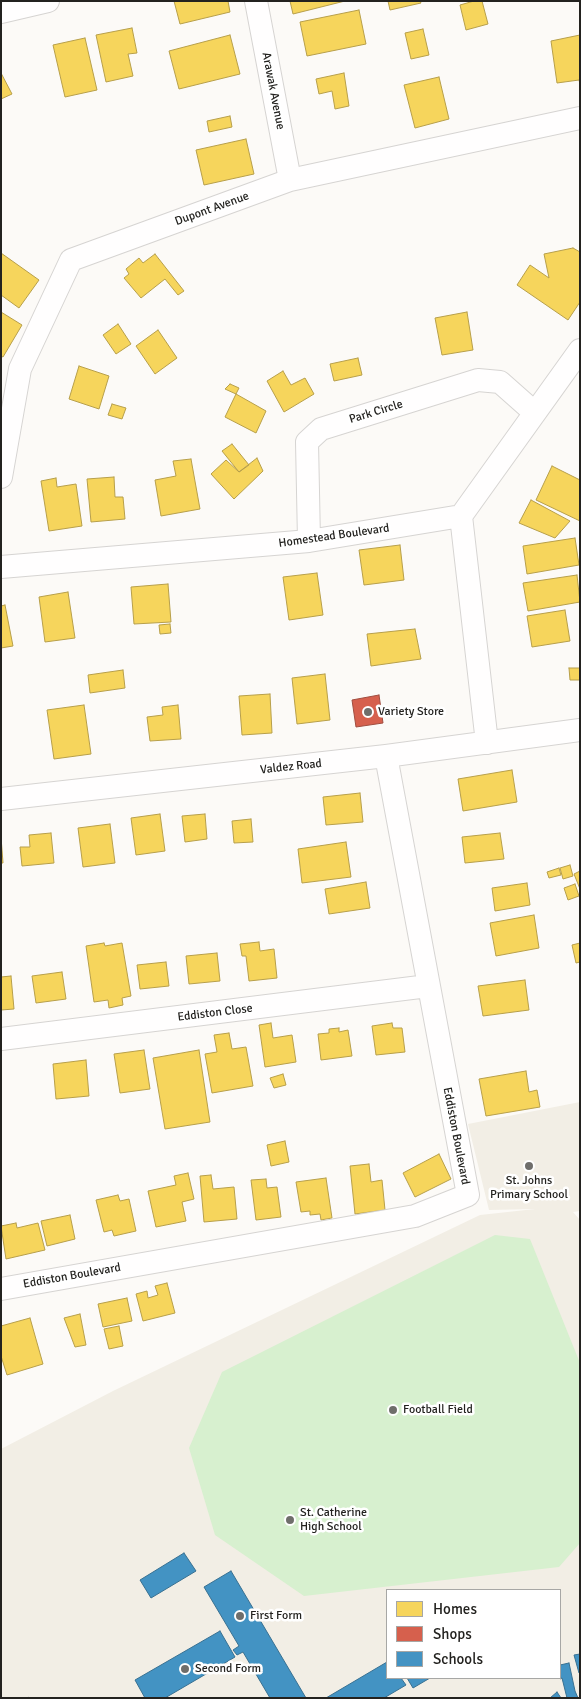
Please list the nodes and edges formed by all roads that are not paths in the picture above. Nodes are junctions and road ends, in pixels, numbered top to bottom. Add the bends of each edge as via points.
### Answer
1 (48, 1) edge
2 (256, 1) edge
3 (1, 12) edge
4 (580, 118) edge
5 (290, 180) junction
6 (580, 350) edge
7 (535, 413) junction
8 (1, 477) edge
9 (462, 516) junction
10 (309, 541) junction
11 (1, 567) edge
12 (580, 730) edge
13 (487, 743) junction
14 (386, 756) junction
15 (1, 799) edge
16 (428, 986) junction
17 (1, 1039) edge
18 (1, 1289) edge

1 - 3 street
2 - 5 street, Arawak Avenue
4 - 5 street, Dupont Avenue
5 - 8 street, Dupont Avenue via 71,260 20,369
6 - 7 street
7 - 9 street
7 - 10 street, Park Circle via 500,382 478,380 321,429 307,442
9 - 10 street, Homestead Boulevard
9 - 13 street
10 - 11 street, Homestead Boulevard
12 - 13 street, Valdez Road
13 - 14 street, Valdez Road
14 - 15 street, Valdez Road
14 - 16 street, Eddiston Boulevard
16 - 17 street, Eddiston Close
16 - 18 street, Eddiston Boulevard via 468,1195 415,1216

